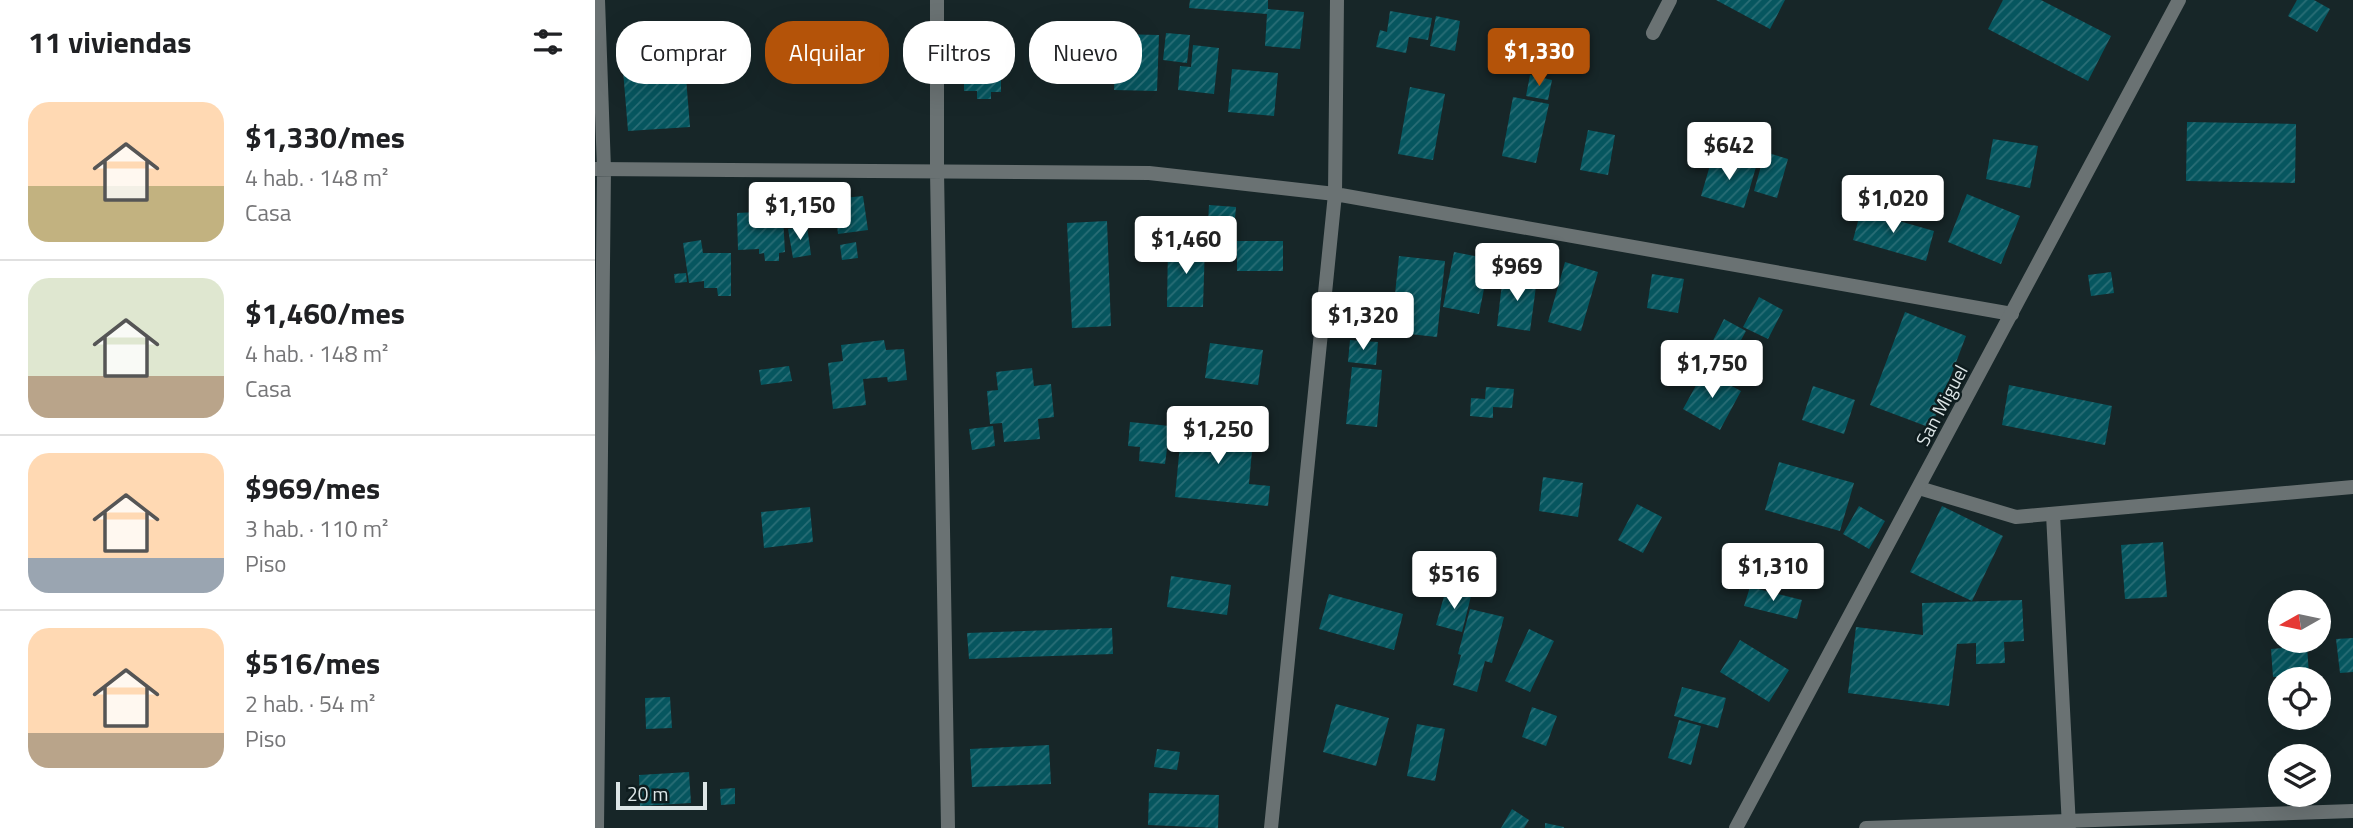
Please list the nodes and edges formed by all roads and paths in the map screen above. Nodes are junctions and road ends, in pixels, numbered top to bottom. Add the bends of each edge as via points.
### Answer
1 (598, 0) edge
2 (937, 0) edge
3 (1337, 0) edge
4 (1669, 0) edge
5 (2179, 0) edge
6 (1653, 33) dead end
7 (600, 169) edge
8 (937, 171) junction
9 (1335, 194) junction
10 (2012, 314) junction
11 (2353, 487) edge
12 (1919, 488) junction
13 (2053, 514) junction
14 (2353, 811) edge
15 (2069, 824) edge
16 (597, 828) edge
17 (948, 828) edge
18 (1271, 828) edge
19 (1736, 828) edge
20 (1866, 828) edge

1 - 7 street
2 - 8 street
3 - 9 street
4 - 6 street
5 - 10 street, San Miguel
7 - 8 street
7 - 16 street
8 - 9 street via 1149,173
8 - 17 street
9 - 10 street
9 - 18 street
10 - 12 street, San Miguel
11 - 13 street
12 - 13 street via 2016,517
12 - 19 street, San Miguel
13 - 15 street
14 - 15 street
15 - 20 street

